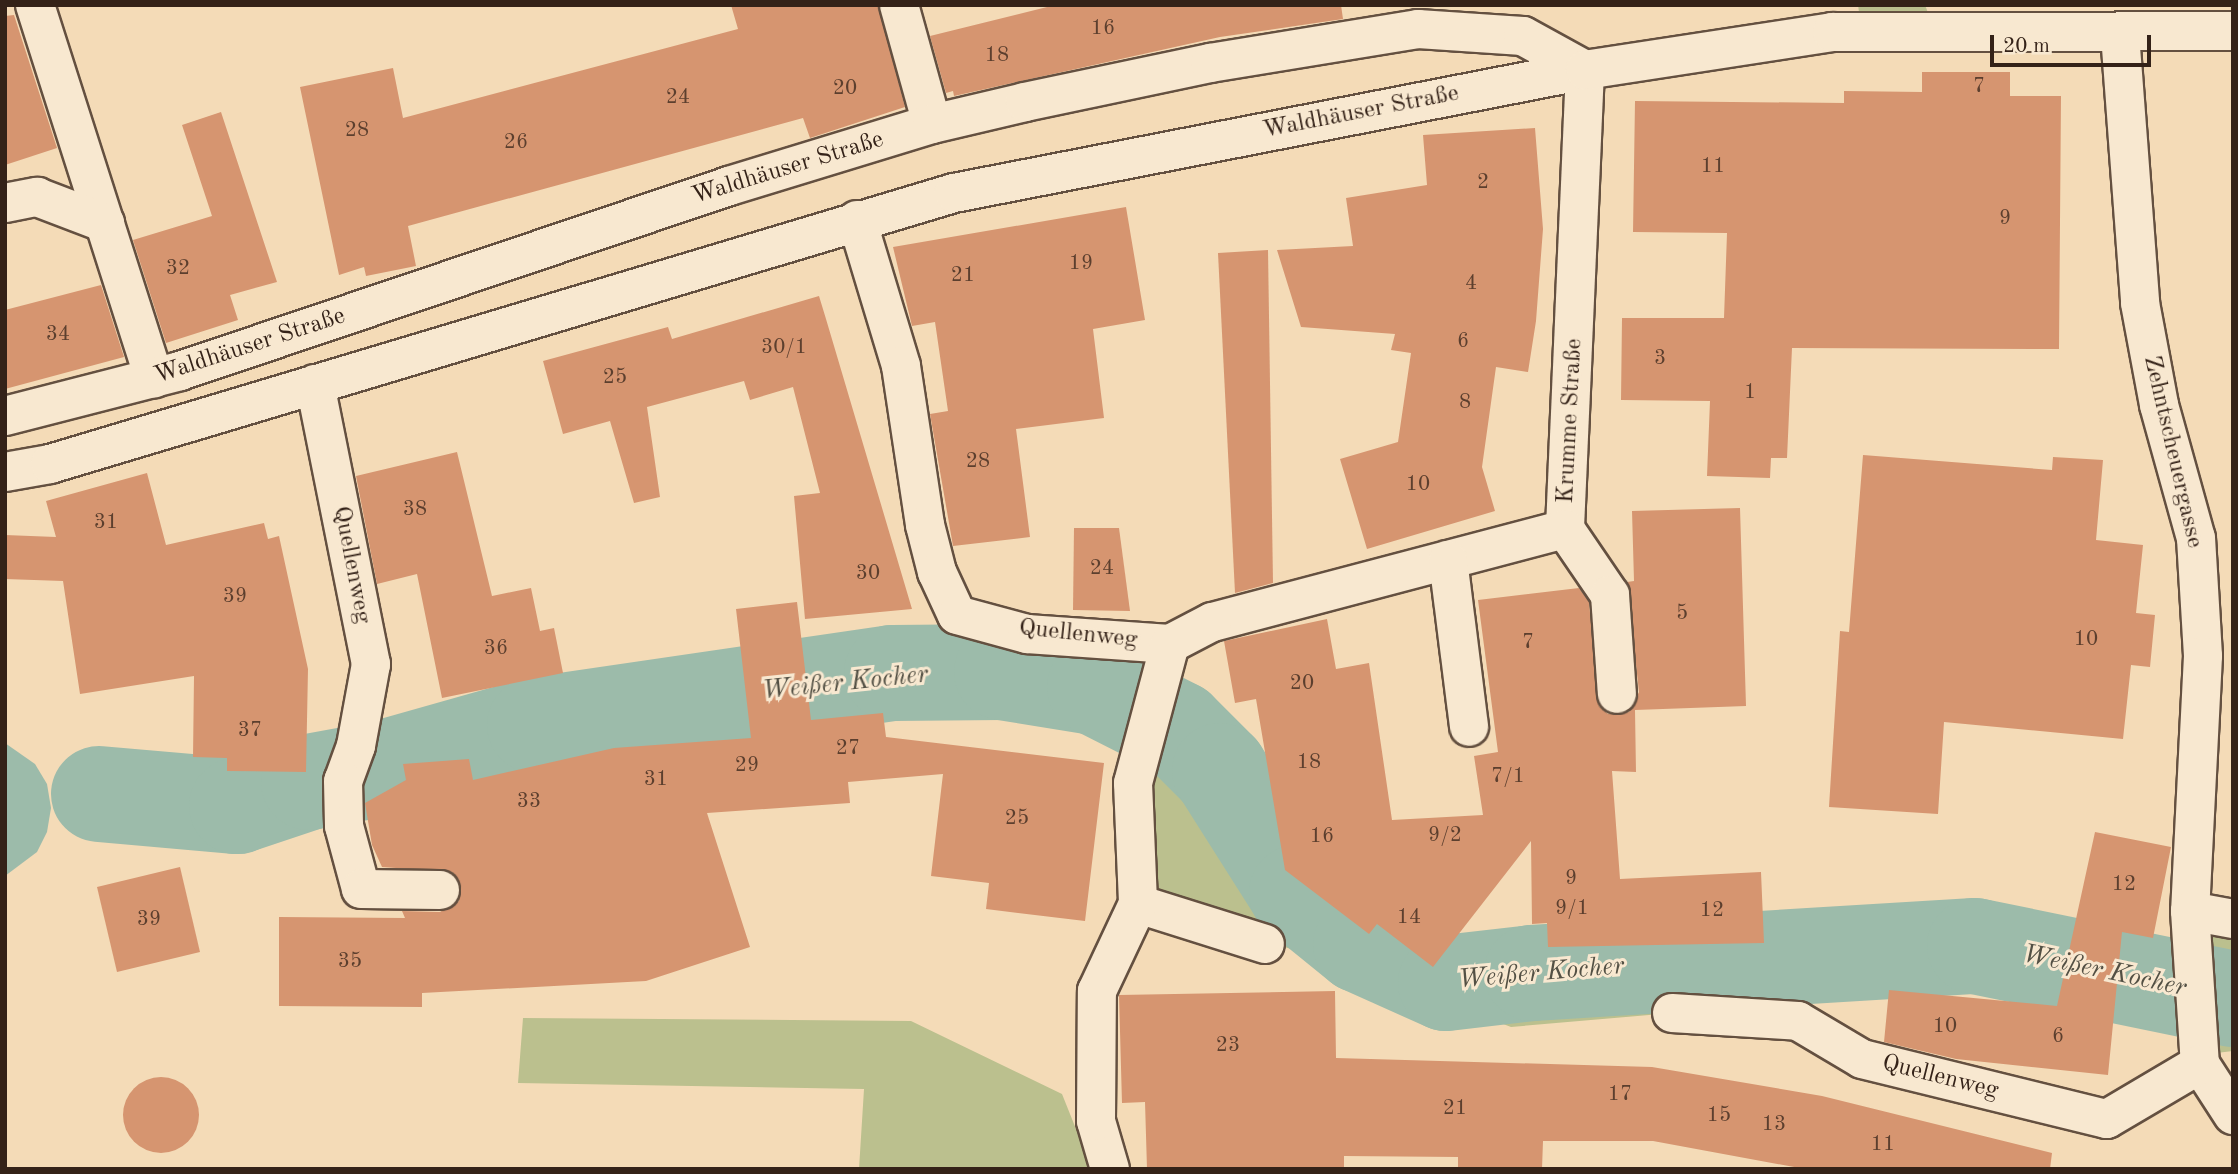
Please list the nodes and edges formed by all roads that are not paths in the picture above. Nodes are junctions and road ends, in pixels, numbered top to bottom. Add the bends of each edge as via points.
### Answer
1 (35, 5) edge
2 (899, 5) edge
3 (1848, 18) edge
4 (2233, 31) edge
5 (2120, 34) junction
6 (1585, 70) junction
7 (932, 124) junction
8 (5, 203) edge
9 (857, 220) junction
10 (105, 223) junction
11 (154, 378) junction
12 (314, 384) junction
13 (5, 416) edge
14 (5, 472) edge
15 (1565, 529) junction
16 (1448, 561) junction
17 (1170, 644) junction
18 (1616, 694) dead end
19 (1469, 727) dead end
20 (440, 890) dead end
21 (1138, 904) junction
22 (2233, 919) edge
23 (2191, 923) junction
24 (1265, 944) dead end
25 (1672, 1013) dead end
26 (2199, 1049) junction
27 (2233, 1115) edge
28 (1110, 1169) edge

1 - 10 street
2 - 7 street
3 - 5 street, Waldhäuser Straße
3 - 6 street, Waldhäuser Straße
4 - 5 street, Waldhäuser Straße
5 - 23 street, Zehntscheuergasse via 2140,303 2159,405 2196,538 2203,656
6 - 7 street, Waldhäuser Straße via 1523,36 1418,29 1210,63
6 - 9 street, Waldhäuser Straße via 954,193
6 - 15 street, Krumme Straße
7 - 11 street, Waldhäuser Straße
8 - 10 street via 37,197
9 - 12 street, Waldhäuser Straße via 775,250
9 - 17 street, Quellenweg via 901,366 925,525 937,572 957,615 1027,634
10 - 11 street
11 - 13 street, Waldhäuser Straße
12 - 14 street, Waldhäuser Straße via 50,464
12 - 20 street, Quellenweg via 371,664 356,746 344,781 344,826 361,889
15 - 16 street, Krumme Straße
15 - 18 street via 1610,595
16 - 17 street, Krumme Straße via 1212,622
16 - 19 street
17 - 21 street, Quellenweg via 1133,783
21 - 24 street
21 - 28 street via 1097,991 1097,1121
22 - 23 street
23 - 26 street, Zehntscheuergasse
25 - 26 street, Quellenweg via 1798,1021 1862,1059 2107,1119
26 - 27 street

